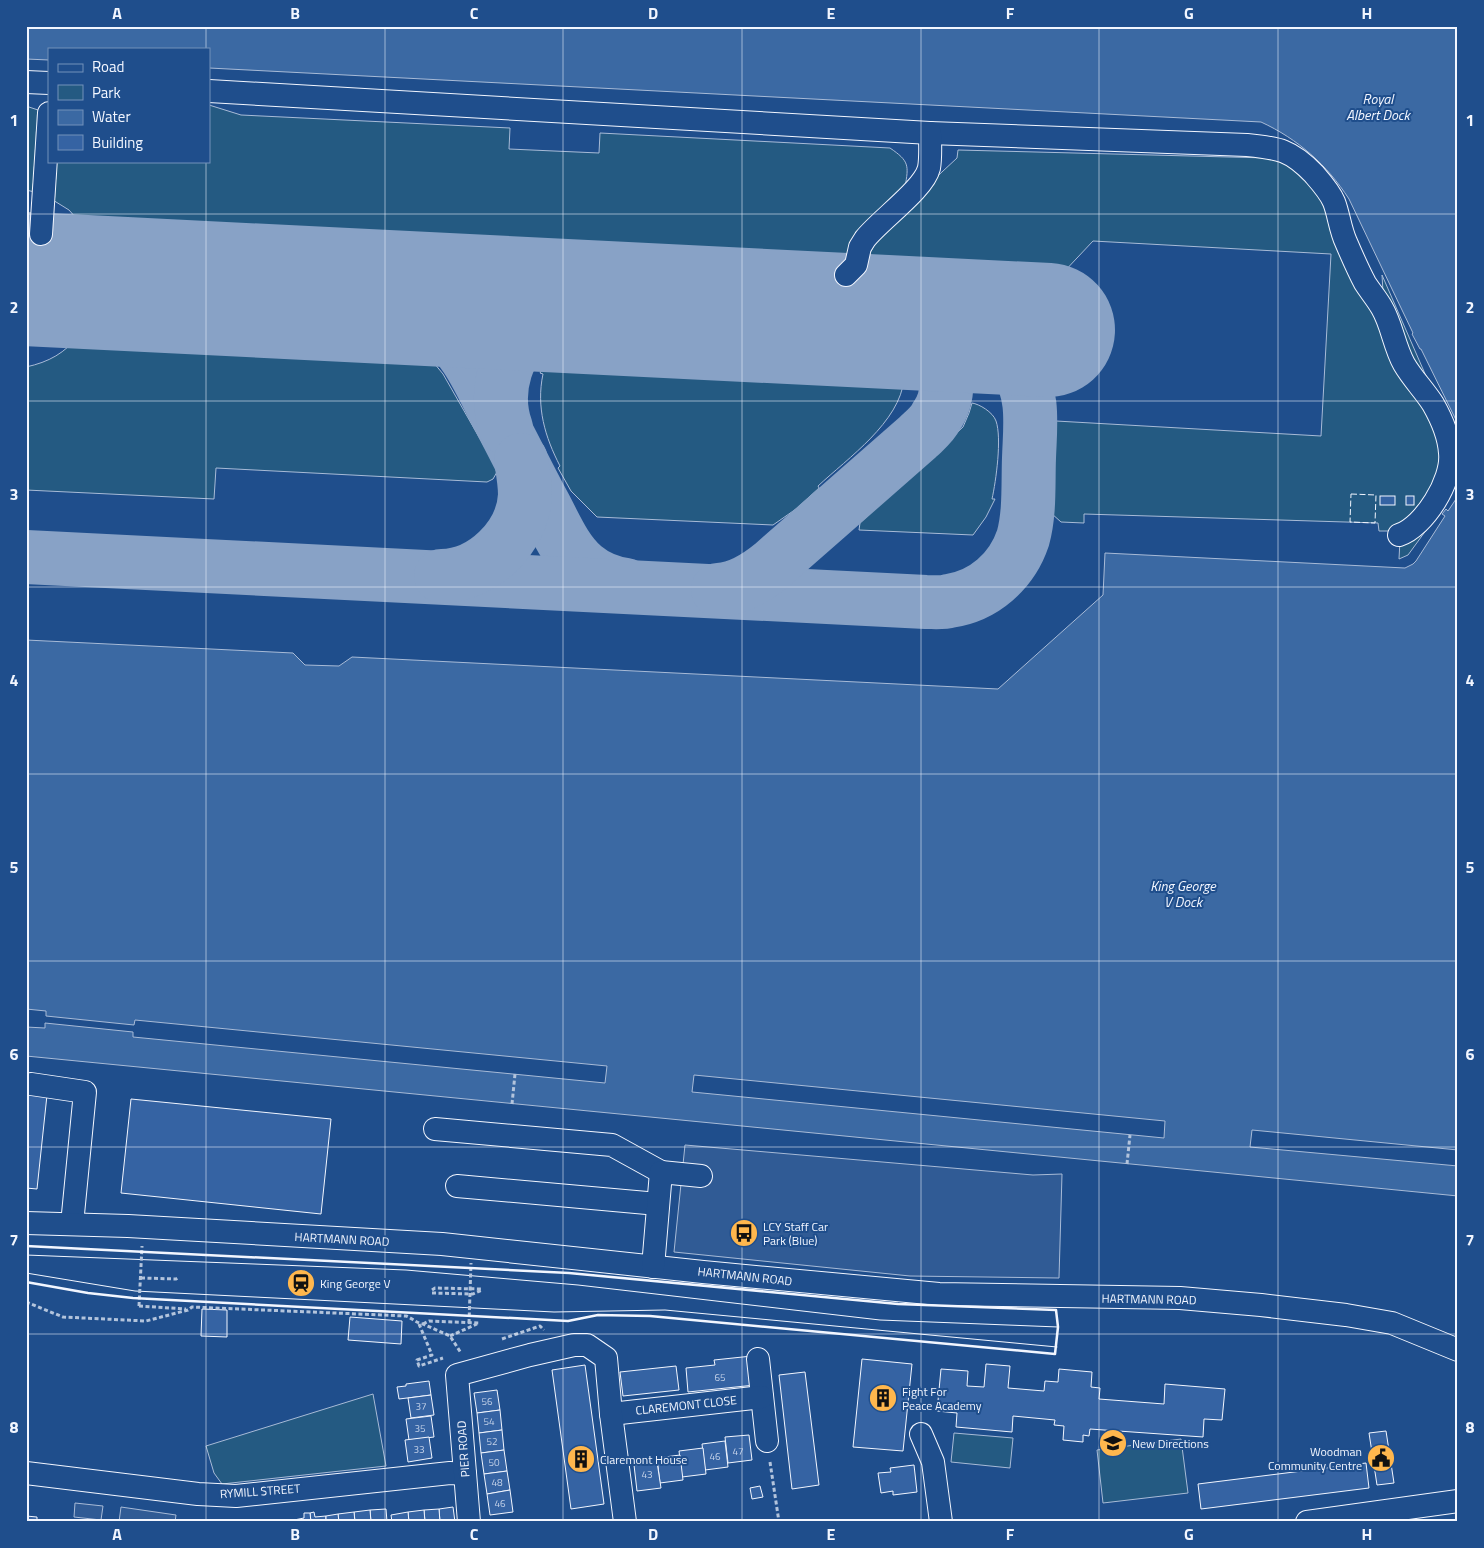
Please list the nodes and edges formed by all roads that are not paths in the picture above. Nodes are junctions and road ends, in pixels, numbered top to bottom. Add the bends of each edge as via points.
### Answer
1 (26, 82) edge
2 (48, 83) edge
3 (210, 91) edge
4 (48, 130) edge
5 (930, 133) junction
6 (42, 234) dead end
7 (846, 275) dead end
8 (1399, 535) dead end
9 (31, 1084) dead end
10 (435, 1129) dead end
11 (661, 1172) junction
12 (701, 1176) dead end
13 (457, 1186) dead end
14 (658, 1204) junction
15 (26, 1223) edge
16 (72, 1224) junction
17 (653, 1267) junction
18 (1458, 1350) edge
19 (758, 1359) dead end
20 (762, 1397) junction
21 (611, 1414) junction
22 (921, 1434) dead end
23 (767, 1441) road end
24 (26, 1473) edge
25 (465, 1474) junction
26 (1458, 1501) edge
27 (1395, 1516) edge
28 (469, 1522) edge
29 (625, 1522) edge
30 (941, 1522) edge
31 (1307, 1522) edge

1 - 2 street
3 - 5 street
4 - 6 street
5 - 7 street via 929,168 925,176 872,230 860,247 856,265
5 - 8 street via 1247,145 1276,148 1303,163 1334,202 1348,248 1389,322 1398,352 1433,404 1449,443 1450,465 1442,490 1419,522 1407,533
9 - 16 street via 84,1092
10 - 11 street via 612,1144
11 - 12 street
11 - 14 street
13 - 14 street
14 - 17 street
15 - 16 street, HARTMANN ROAD
16 - 17 street, HARTMANN ROAD via 442,1244
17 - 18 street, HARTMANN ROAD via 939,1294 1180,1298 1261,1305 1392,1323
19 - 20 street
20 - 21 street, CLAREMONT CLOSE
20 - 23 street
21 - 25 street, PIER ROAD via 606,1358 587,1345 467,1365
21 - 29 street
22 - 30 street via 933,1462
24 - 25 street, RYMILL STREET via 236,1496 450,1472
25 - 28 street, PIER ROAD
26 - 27 street
27 - 31 street

